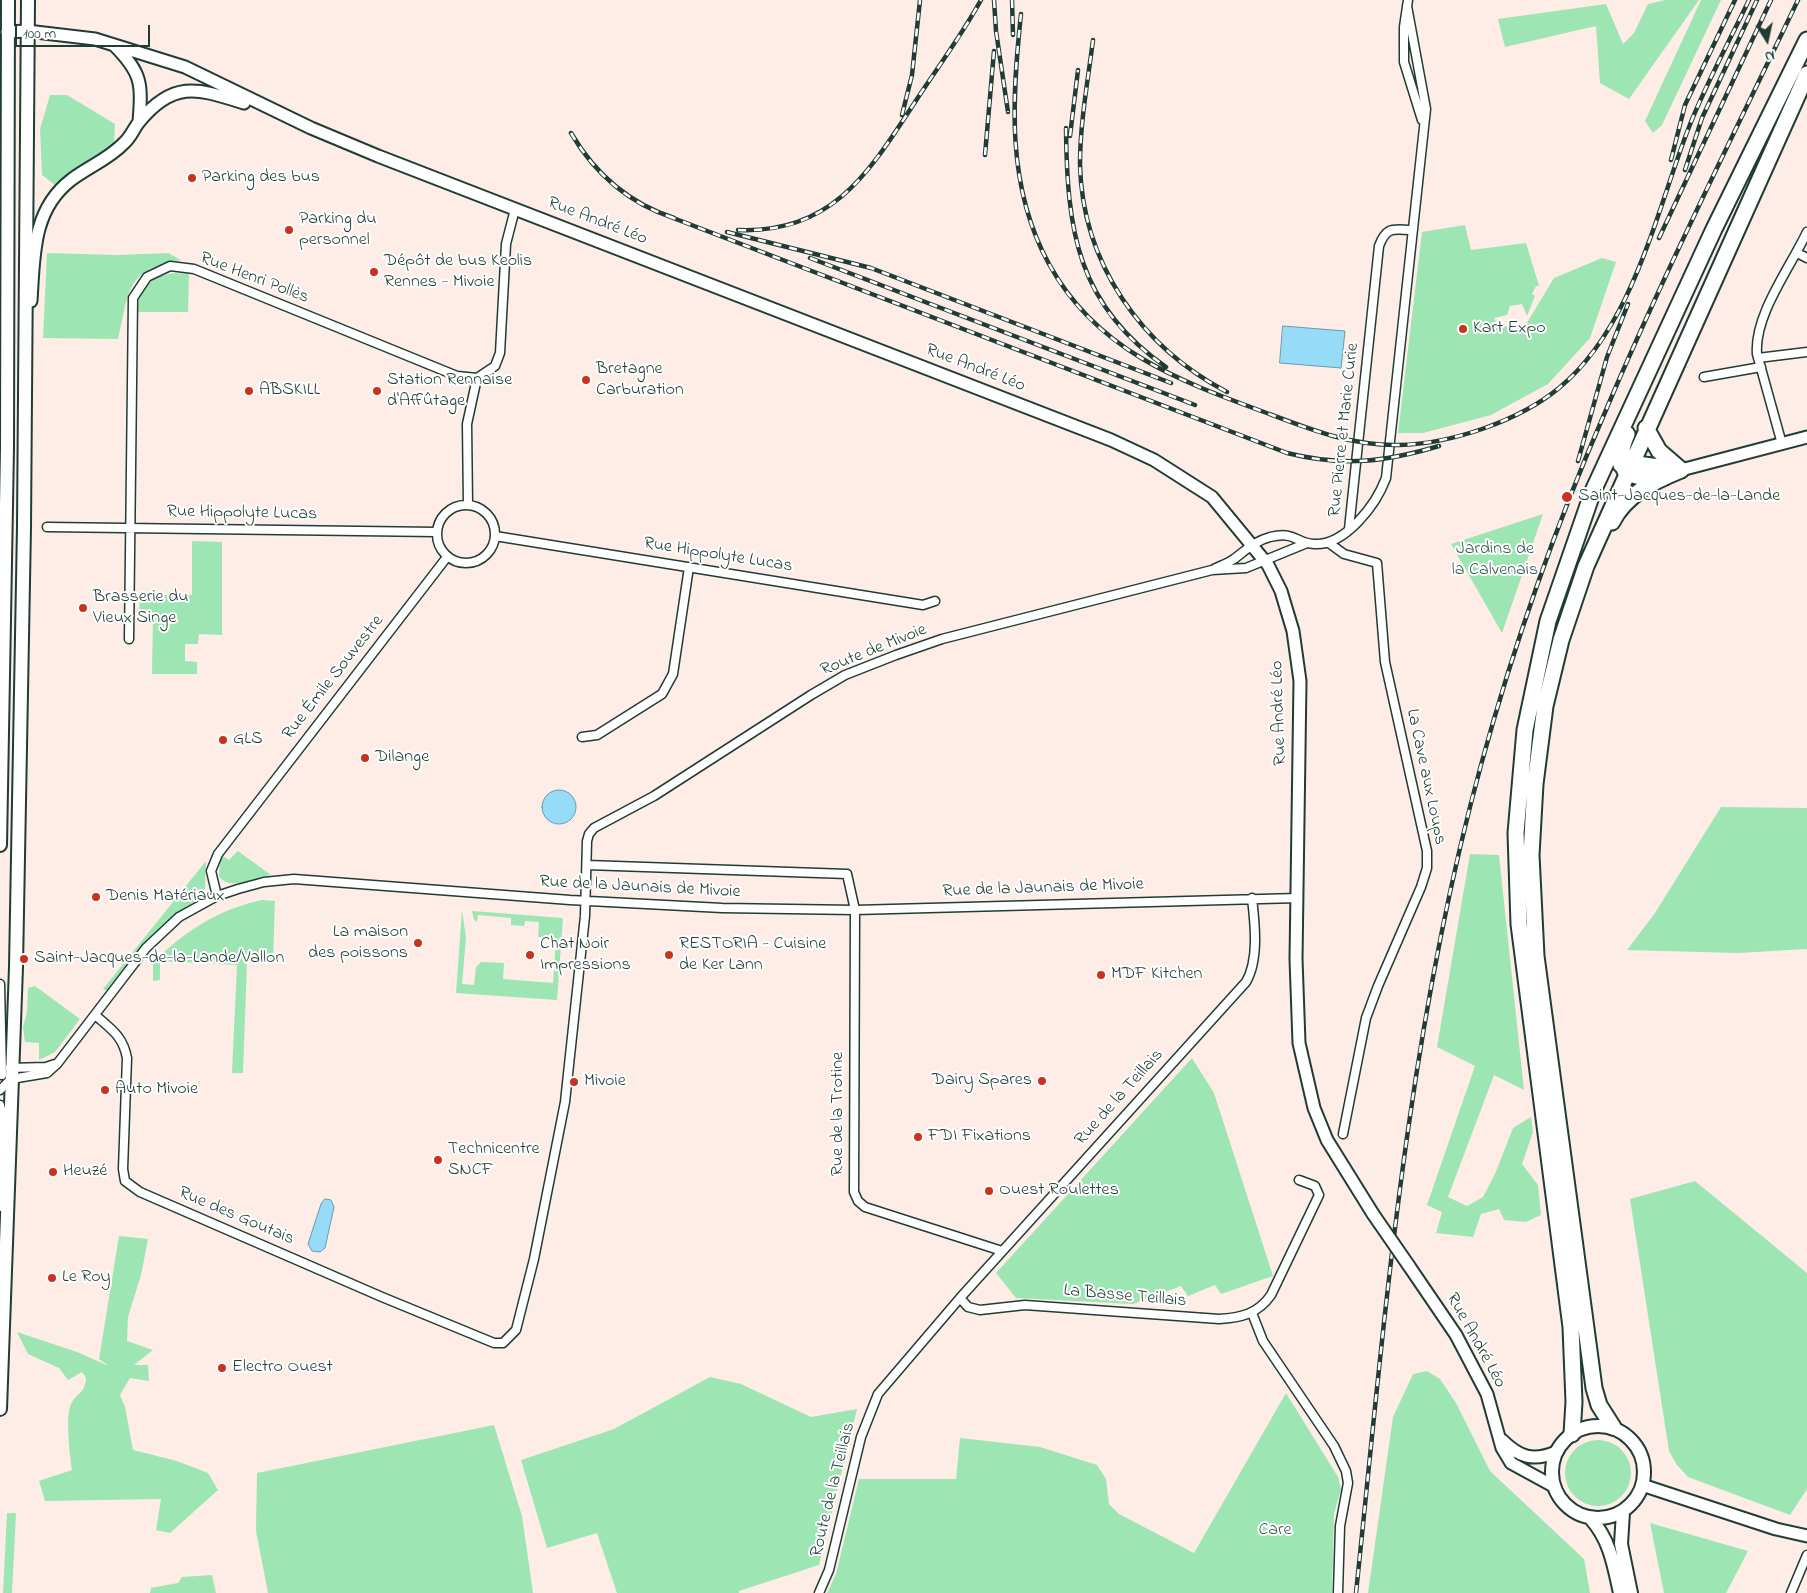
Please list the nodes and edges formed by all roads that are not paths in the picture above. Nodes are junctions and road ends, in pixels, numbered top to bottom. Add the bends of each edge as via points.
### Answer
1 (8, 0) edge
2 (28, 0) edge
3 (1408, 3) edge
4 (27, 30) junction
5 (7, 32) junction
6 (1807, 40) edge
7 (112, 44) junction
8 (3, 73) edge
9 (1807, 74) edge
10 (264, 105) junction
11 (139, 122) junction
12 (1425, 129) junction
13 (515, 209) junction
14 (1714, 229) junction
15 (1413, 230) junction
16 (1807, 232) edge
17 (1797, 253) junction
18 (1807, 258) edge
19 (24, 318) junction
20 (1807, 352) edge
21 (1758, 358) junction
22 (1761, 367) junction
23 (1704, 377) dead end
24 (477, 378) junction
25 (1646, 428) junction
26 (1807, 437) edge
27 (1782, 444) junction
28 (1626, 467) junction
29 (1680, 470) junction
30 (1665, 477) junction
31 (1593, 491) junction
32 (468, 505) junction
33 (47, 527) dead end
34 (131, 528) junction
35 (1349, 528) junction
36 (437, 532) junction
37 (496, 536) junction
38 (1307, 543) junction
39 (1329, 543) junction
40 (1252, 544) junction
41 (447, 557) junction
42 (1264, 561) junction
43 (689, 567) junction
44 (1212, 570) junction
45 (935, 600) dead end
46 (130, 638) dead end
47 (1545, 706) junction
48 (582, 737) dead end
49 (0, 845) edge
50 (587, 865) junction
51 (217, 896) junction
52 (1252, 898) junction
53 (1298, 898) junction
54 (586, 901) junction
55 (855, 910) junction
56 (0, 984) edge
57 (96, 1015) junction
58 (57, 1064) junction
59 (6, 1074) edge
60 (0, 1090) edge
61 (0, 1105) edge
62 (1343, 1134) dead end
63 (1299, 1180) dead end
64 (6, 1243) junction
65 (1002, 1250) junction
66 (960, 1298) junction
67 (1252, 1313) junction
68 (503, 1343) joint
69 (0, 1408) edge
70 (1613, 1427) junction
71 (1572, 1434) junction
72 (1500, 1438) junction
73 (1556, 1452) junction
74 (1642, 1485) junction
75 (1555, 1487) junction
76 (1623, 1512) junction
77 (1591, 1519) junction
78 (1807, 1536) edge
79 (1807, 1555) edge
80 (819, 1593) edge
81 (1338, 1593) edge
82 (1620, 1593) edge
83 (1631, 1593) edge
84 (1791, 1593) edge

1 - 5 main road
2 - 4 main road
3 - 12 street, Rue Pierre et Marie Curie via 1424,94
3 - 12 street, Rue Pierre et Marie Curie via 1404,62
4 - 5 street, Rue André Léo
4 - 7 street, Rue André Léo
4 - 19 main road
5 - 8 main road
6 - 14 highway
7 - 10 street, Rue André Léo via 185,67
7 - 11 street via 133,64 141,100
8 - 49 main road via 7,438
9 - 25 highway
10 - 11 street via 243,103 213,92 189,90 168,96
10 - 13 street, Rue André Léo via 378,156
11 - 19 street via 125,143 71,180 48,202 40,221 30,307
12 - 15 street, Rue Pierre et Marie Curie
13 - 24 street via 506,244 500,353 495,366
13 - 40 street, Rue André Léo via 1111,440 1154,460 1212,497
14 - 28 highway via 1623,443
14 - 31 highway
15 - 35 street, Rue Pierre et Marie Curie via 1386,478 1382,490 1363,516
15 - 35 street, Rue Pierre et Marie Curie via 1390,230 1384,233 1379,246
16 - 17 street
17 - 18 street
17 - 21 street via 1761,321 1756,339
19 - 59 main road via 24,527 16,958
20 - 21 street
21 - 22 street
22 - 23 street
22 - 27 street
24 - 32 street via 467,424
24 - 34 street, Rue Henri Pollès via 457,376 194,269 170,266 147,277 133,298
25 - 28 highway
25 - 29 highway via 1659,451
26 - 27 street
27 - 29 street
28 - 29 highway
28 - 30 highway via 1644,478
28 - 31 highway via 1605,476
28 - 47 highway via 1578,589 1561,640
29 - 30 highway
30 - 47 highway via 1633,496 1613,519
31 - 71 highway via 1552,604 1539,654 1525,730 1516,832 1522,958 1571,1327
32 - 36 street via 448,511 441,518
32 - 37 street via 488,515
33 - 34 street, Rue Hippolyte Lucas
34 - 36 street, Rue Hippolyte Lucas
34 - 46 street, Rue Henri Pollès
35 - 39 street
36 - 41 street via 440,549
37 - 41 street via 490,551 478,561 467,564
37 - 43 street, Rue Hippolyte Lucas
38 - 39 street
38 - 40 street via 1288,535 1269,537
38 - 42 street, Route de Mivoie
39 - 62 street, La Cave aux Loups via 1344,554 1377,563 1385,662 1428,859 1421,887 1366,1018
40 - 42 street, Rue André Léo
40 - 44 street, Route de Mivoie via 1234,559
41 - 51 street, Rue Émile Souvestre via 218,854 211,872
42 - 44 street, Route de Mivoie via 1246,568
42 - 53 street, Rue André Léo via 1281,591 1293,631 1300,681
43 - 45 street, Rue Hippolyte Lucas via 923,605
43 - 48 street via 673,674 662,694 597,735
44 - 50 street, Route de Mivoie via 942,639 845,675 654,796 594,828 589,834
47 - 70 highway via 1531,832 1536,956 1592,1373 1599,1405
50 - 54 street, Route de Mivoie
50 - 55 street, Rue de la Trotine via 847,874
51 - 54 street, Rue de la Jaunais de Mivoie via 264,882 294,879
51 - 57 street, Rue de la Jaunais de Mivoie via 179,917 165,929 146,948
52 - 53 street, Rue de la Jaunais de Mivoie
52 - 55 street, Rue de la Jaunais de Mivoie
52 - 65 street, Rue de la Teillais via 1254,960 1246,982
53 - 72 street, Rue André Léo, bridge via 1296,1004 1299,1043 1314,1108 1327,1140 1373,1214 1456,1335 1486,1394
54 - 55 street, Rue de la Jaunais de Mivoie
54 - 68 street, Route de Mivoie via 578,996 559,1136 516,1330
55 - 65 street, Rue de la Trotine via 854,1192 865,1207
56 - 59 street
57 - 58 street, Rue de la Jaunais de Mivoie
57 - 68 street, Rue des Goutais via 124,1044 127,1058 125,1181 140,1192 382,1297 494,1343
58 - 59 street
58 - 59 street, Rue de la Jaunais de Mivoie via 47,1073
59 - 60 street
59 - 64 main road
61 - 64 street via 3,1118 1,1192
63 - 67 street, La Basse Teillais via 1315,1186 1319,1195 1271,1295
64 - 69 main road
65 - 66 street, Rue de la Teillais
66 - 67 street, La Basse Teillais via 968,1307 980,1310 1025,1305 1218,1320
66 - 80 street, Route de la Teillais via 878,1394 861,1437 829,1570
67 - 81 street via 1263,1341 1334,1446 1346,1471 1348,1489 1339,1538
70 - 71 main road via 1592,1426
70 - 74 main road via 1634,1442 1642,1456
71 - 73 main road
72 - 73 street via 1522,1455 1538,1458
72 - 75 street, Rue André Léo via 1511,1463
73 - 75 main road via 1552,1474
74 - 76 main road via 1633,1503
74 - 78 street
75 - 77 main road via 1567,1509
76 - 77 main road
76 - 83 main road via 1621,1544
77 - 82 main road via 1609,1547
79 - 84 street

